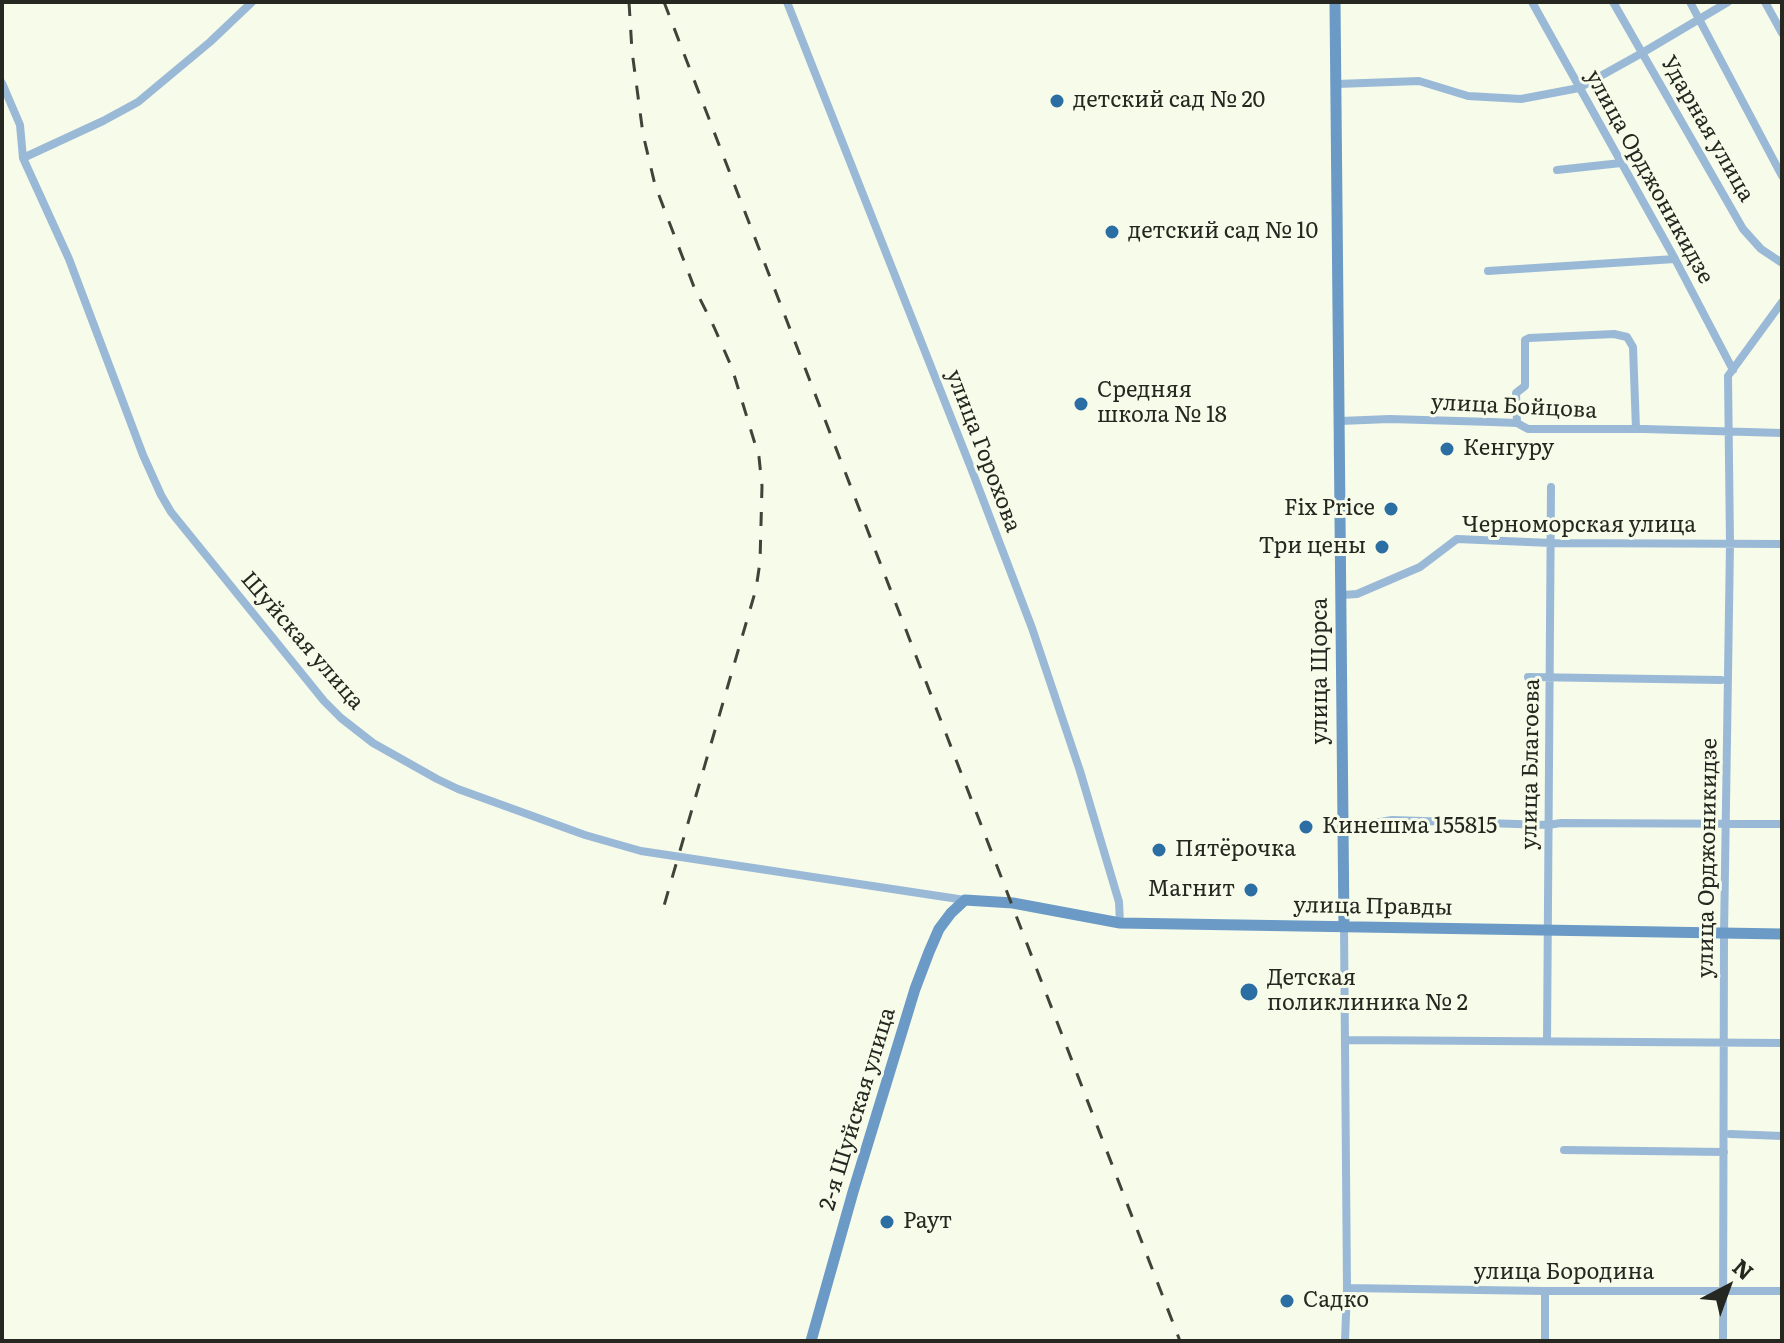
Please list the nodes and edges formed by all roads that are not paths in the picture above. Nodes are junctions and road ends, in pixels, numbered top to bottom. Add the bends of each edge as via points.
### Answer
1 (252, 2) edge
2 (787, 2) edge
3 (1335, 2) edge
4 (1532, 2) edge
5 (1613, 2) edge
6 (1690, 2) edge
7 (1728, 2) edge
8 (1765, 2) edge
9 (1700, 19) junction
10 (1782, 33) edge
11 (1642, 53) junction
12 (2, 83) edge
13 (1337, 84) junction
14 (1579, 88) junction
15 (23, 158) junction
16 (1621, 163) junction
17 (1557, 170) dead end
18 (1782, 176) edge
19 (1675, 259) junction
20 (1782, 263) edge
21 (1488, 271) dead end
22 (1782, 302) edge
23 (1731, 373) junction
24 (1340, 421) junction
25 (1517, 423) junction
26 (1636, 429) junction
27 (1728, 433) junction
28 (1782, 433) edge
29 (1551, 487) dead end
30 (1551, 543) junction
31 (1730, 544) junction
32 (1782, 544) edge
33 (1342, 595) junction
34 (1528, 677) dead end
35 (1550, 677) junction
36 (1721, 680) dead end
37 (1343, 823) junction
38 (1726, 824) junction
39 (1782, 824) edge
40 (1548, 825) junction
41 (965, 900) junction
42 (1120, 923) junction
43 (1344, 927) junction
44 (1547, 930) junction
45 (1724, 934) junction
46 (1782, 934) edge
47 (1345, 1040) junction
48 (1547, 1041) junction
49 (1724, 1041) junction
50 (1782, 1043) edge
51 (1730, 1134) dead end
52 (1782, 1136) edge
53 (1564, 1150) dead end
54 (1724, 1152) junction
55 (1347, 1288) junction
56 (1545, 1291) junction
57 (1723, 1291) junction
58 (1782, 1291) edge
59 (811, 1341) edge
60 (1345, 1341) edge
61 (1545, 1341) edge
62 (1723, 1341) edge

1 - 15 street via 138,102
2 - 42 street, улица Горохова via 1032,628 1119,902
3 - 13 street, улица Щорса
4 - 14 street, улица Орджоникидзе
5 - 11 street, Ударная улица
6 - 9 street
7 - 9 street
8 - 10 street
9 - 11 street
9 - 18 street
11 - 14 street
11 - 20 street, Ударная улица via 1743,229
12 - 15 street, Шуйская улица via 20,125
13 - 14 street via 1419,81 1468,96 1521,99
13 - 24 street, улица Щорса
14 - 16 street, улица Орджоникидзе
15 - 41 street, Шуйская улица via 69,259 161,495 341,718 437,779 585,835 641,851
16 - 17 street
16 - 19 street, улица Орджоникидзе
19 - 21 street
19 - 23 street, улица Орджоникидзе
22 - 23 street
23 - 27 street, улица Орджоникидзе
24 - 25 street, улица Бойцова
24 - 33 street, улица Щорса
25 - 26 street, улица Бойцова via 1528,429
25 - 26 street via 1516,393 1525,386 1525,340 1614,334 1627,337 1633,347
26 - 27 street, улица Бойцова
27 - 28 street, улица Бойцова
27 - 31 street, улица Орджоникидзе
29 - 30 street, улица Благоева
30 - 31 street, Черноморская улица
30 - 33 street, Черноморская улица via 1457,539 1411,571
30 - 35 street, улица Благоева
31 - 32 street, Черноморская улица
31 - 38 street, улица Орджоникидзе
33 - 37 street, улица Щорса
34 - 35 street
35 - 36 street
35 - 40 street, улица Благоева
37 - 40 street
37 - 43 street, улица Щорса
38 - 39 street
38 - 40 street
38 - 45 street, улица Орджоникидзе
40 - 44 street, улица Благоева
41 - 42 street, улица Правды via 1013,903
41 - 59 street, 2-я Шуйская улица via 939,929 915,989
42 - 43 street, улица Правды
43 - 44 street, улица Правды
43 - 47 street, улица Щорса
44 - 45 street, улица Правды
44 - 48 street, улица Благоева
45 - 46 street, улица Правды
45 - 49 street, улица Орджоникидзе
47 - 48 street
47 - 55 street, улица Щорса
48 - 49 street
49 - 50 street
49 - 54 street, улица Орджоникидзе
51 - 52 street
53 - 54 street
54 - 57 street, улица Орджоникидзе
55 - 56 street, улица Бородина
55 - 60 street, улица Щорса
56 - 57 street, улица Бородина
56 - 61 street
57 - 58 street, улица Бородина
57 - 62 street, улица Орджоникидзе

